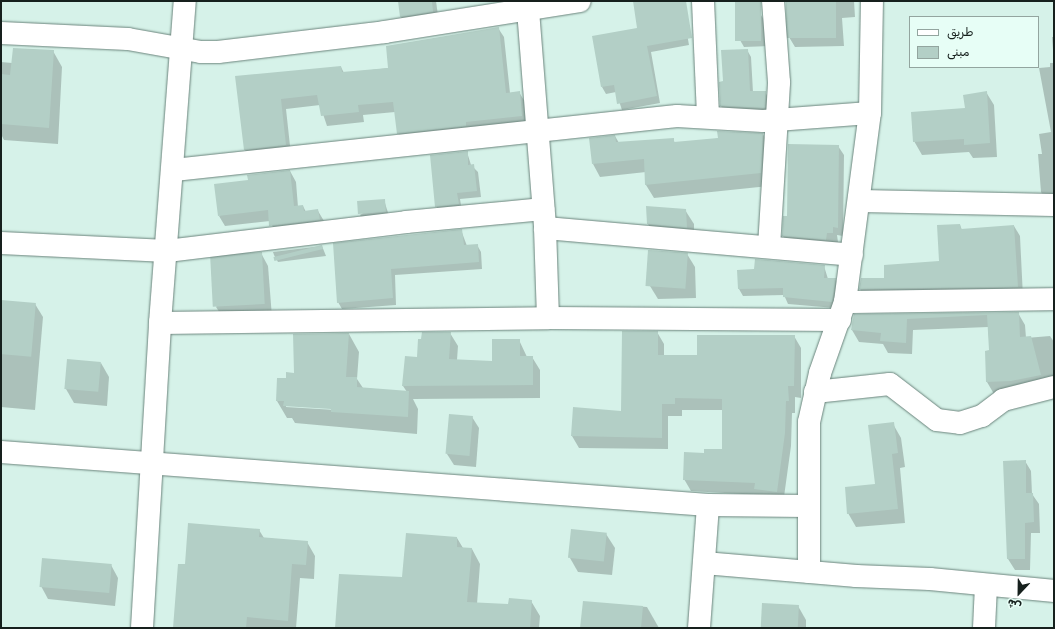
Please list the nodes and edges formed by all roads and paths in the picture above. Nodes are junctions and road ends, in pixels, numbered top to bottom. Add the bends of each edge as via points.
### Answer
1 (186, 1) edge
2 (580, 1) edge
3 (703, 1) edge
4 (773, 1) edge
5 (872, 1) edge
6 (528, 10) junction
7 (1, 33) edge
8 (182, 49) junction
9 (870, 114) junction
10 (708, 116) junction
11 (777, 119) junction
12 (537, 130) junction
13 (174, 170) junction
14 (860, 200) junction
15 (1054, 205) edge
16 (544, 219) junction
17 (1, 243) edge
18 (769, 247) junction
19 (167, 251) junction
20 (852, 255) junction
21 (1054, 299) edge
22 (842, 311) junction
23 (548, 318) junction
24 (160, 323) junction
25 (1054, 387) edge
26 (814, 392) junction
27 (1, 452) edge
28 (153, 462) junction
29 (708, 505) junction
30 (807, 506) junction
31 (704, 563) junction
32 (808, 572) junction
33 (986, 585) junction
34 (1054, 591) edge
35 (142, 628) edge
36 (699, 628) edge
37 (984, 628) edge

1 - 8 street
2 - 6 street
3 - 10 street
4 - 11 street via 779,72
5 - 9 street
6 - 8 street via 237,51 201,52
6 - 12 street
7 - 8 street via 128,39
8 - 13 street
9 - 11 street
9 - 14 street
10 - 11 street via 753,120
10 - 12 street via 677,116
11 - 18 street
12 - 13 street
12 - 16 street
13 - 19 street
14 - 15 street
14 - 20 street
16 - 18 street
16 - 19 street via 406,222
16 - 23 street
17 - 19 street
18 - 20 street
19 - 24 street
20 - 22 street
21 - 22 street
22 - 23 street
22 - 26 street
23 - 24 street
24 - 28 street
25 - 26 street via 1003,400 982,416 960,423 937,420 890,384
26 - 30 street via 808,422
27 - 28 street
28 - 29 street via 318,477
28 - 35 street
29 - 30 street
29 - 31 street
30 - 32 street
31 - 32 street
31 - 36 street
32 - 33 street
33 - 34 street
33 - 37 street

